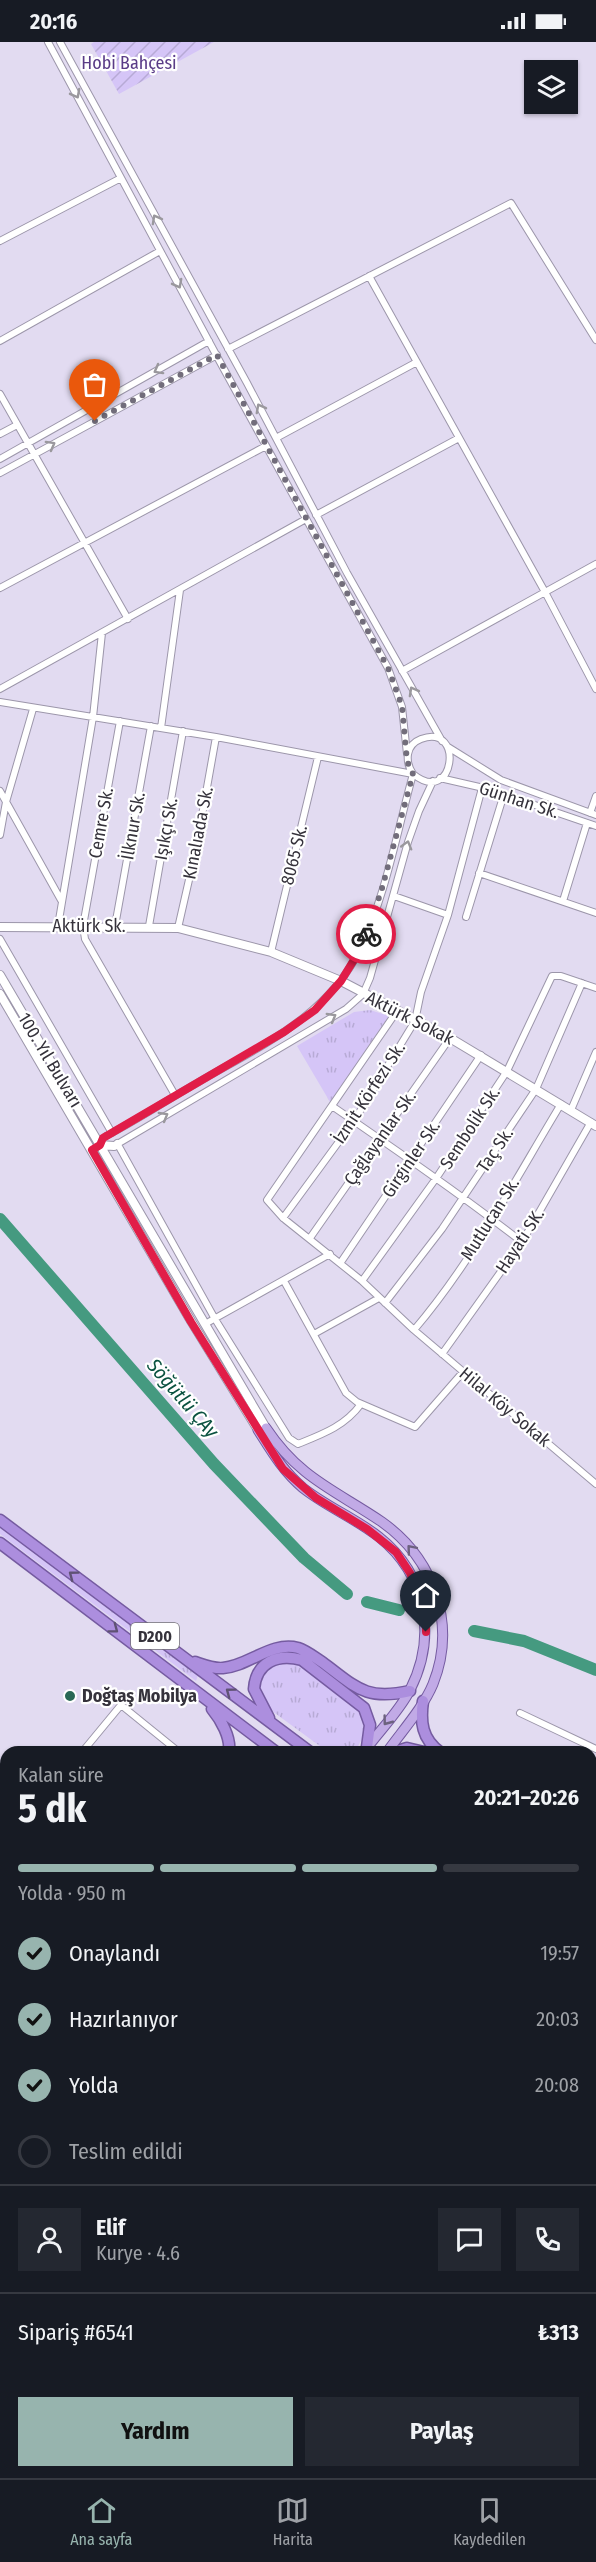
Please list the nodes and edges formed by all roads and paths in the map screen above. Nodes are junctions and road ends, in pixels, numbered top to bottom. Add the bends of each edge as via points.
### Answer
1 (48, 42) edge
2 (60, 42) edge
3 (121, 178) junction
4 (0, 241) edge
5 (160, 251) junction
6 (369, 276) junction
7 (596, 340) edge
8 (209, 341) junction
9 (0, 342) edge
10 (228, 349) junction
11 (217, 355) junction
12 (417, 362) junction
13 (0, 394) edge
14 (17, 425) junction
15 (0, 434) edge
16 (276, 438) junction
17 (459, 438) junction
18 (27, 444) junction
19 (266, 446) junction
20 (34, 454) junction
21 (0, 459) edge
22 (0, 473) edge
23 (316, 514) junction
24 (306, 519) junction
25 (84, 543) junction
26 (596, 564) edge
27 (0, 588) edge
28 (180, 590) junction
29 (545, 592) junction
30 (128, 619) junction
31 (102, 633) junction
32 (402, 671) junction
33 (596, 688) edge
34 (0, 689) edge
35 (0, 702) edge
36 (33, 709) junction
37 (93, 717) junction
38 (120, 721) junction
39 (151, 726) junction
40 (161, 728) junction
41 (183, 731) junction
42 (216, 737) junction
43 (444, 744) junction
44 (407, 754) junction
45 (318, 757) junction
46 (413, 774) junction
47 (437, 780) junction
48 (482, 788) junction
49 (0, 791) edge
50 (504, 794) junction
51 (596, 796) edge
52 (6, 802) junction
53 (593, 814) edge
54 (587, 823) junction
55 (596, 826) edge
56 (0, 836) edge
57 (479, 873) junction
58 (394, 896) junction
59 (62, 901) junction
60 (563, 902) junction
61 (596, 913) edge
62 (448, 915) junction
63 (466, 917) dead end
64 (58, 926) junction
65 (83, 926) junction
66 (115, 926) junction
67 (149, 926) junction
68 (0, 927) edge
69 (178, 928) junction
70 (0, 939) edge
71 (271, 952) junction
72 (0, 975) edge
73 (341, 981) junction
74 (582, 983) junction
75 (596, 988) edge
76 (0, 994) edge
77 (363, 994) junction
78 (397, 1011) junction
79 (415, 1021) junction
80 (450, 1038) junction
81 (596, 1052) edge
82 (481, 1055) junction
83 (507, 1071) junction
84 (536, 1089) junction
85 (175, 1095) junction
86 (561, 1104) junction
87 (332, 1106) junction
88 (571, 1110) junction
89 (354, 1121) junction
90 (593, 1124) edge
91 (109, 1135) junction
92 (379, 1141) junction
93 (115, 1145) junction
94 (96, 1148) junction
95 (409, 1160) junction
96 (437, 1177) junction
97 (464, 1197) junction
98 (284, 1218) junction
99 (491, 1218) junction
100 (310, 1238) junction
101 (522, 1242) junction
102 (330, 1254) junction
103 (341, 1262) junction
104 (284, 1281) junction
105 (362, 1281) junction
106 (379, 1298) junction
107 (385, 1303) junction
108 (215, 1319) junction
109 (205, 1324) junction
110 (414, 1330) junction
111 (314, 1334) junction
112 (442, 1354) junction
113 (463, 1372) junction
114 (362, 1404) junction
115 (262, 1429) junction
116 (596, 1484) edge
117 (0, 1520) edge
118 (0, 1543) edge
119 (188, 1661) junction
120 (410, 1691) junction
121 (198, 1692) junction
122 (423, 1701) junction
123 (520, 1713) dead end
124 (279, 1729) junction
125 (87, 1746) edge
126 (168, 1746) edge
127 (230, 1746) edge
128 (268, 1746) edge
129 (302, 1746) edge
130 (366, 1746) edge
131 (368, 1746) edge
132 (391, 1746) edge
133 (432, 1746) edge
134 (590, 1746) edge

1 -> 3 street
10 -> 2 street
3 - 4 street
3 - 5 street
5 -> 8 street
5 - 9 street
6 - 7 street via 511,203
6 - 10 street
6 - 12 street
8 - 11 street
8 -> 18 street
16 -> 10 street
11 - 19 street
20 -> 11 street
12 - 16 street
12 - 17 street
13 - 14 street
14 - 15 street
14 - 18 street
16 - 23 street
17 - 23 street
17 - 29 street
18 - 20 street
18 - 21 street
19 - 24 street
19 - 25 street
20 - 22 street
20 - 25 street
23 - 32 street
24 - 28 street
24 - 44 street via 388,668 402,706
25 - 27 street
25 - 30 street
26 - 29 street
28 - 30 street
28 - 40 street
29 - 32 street
29 - 33 street
30 - 31 street
31 - 34 street
31 - 37 street
43 -> 32 street
35 - 36 street
36 - 37 street
36 - 52 street
37 - 38 street
37 - 59 street
38 - 39 street
38 - 65 street, Cemre Sk.
39 - 40 street
39 - 66 street, İlknur Sk.
40 - 41 street
41 - 42 street
41 - 67 street, Işıkçı Sk.
42 - 45 street
42 - 69 street, Kınalıada Sk.
43 - 44 street via 436,738 421,738
43 - 47 street via 450,767
43 - 53 street via 501,780
44 - 46 street via 408,768
45 - 46 street
45 - 71 street, 8065 Sk.
46 - 47 street via 419,779
46 - 73 street via 381,892 360,950
47 - 48 street, Günhan Sk.
58 -> 47 street via 415,821
48 - 50 street, Günhan Sk.
48 - 62 street, İzmit Körfezi Sk.
49 - 52 street
50 - 54 street, Günhan Sk.
50 - 57 street
51 - 53 street
52 - 56 street
52 - 59 street
54 - 55 street, Günhan Sk.
54 - 60 street
57 - 60 street
57 - 63 street
58 - 62 street
58 - 77 street
59 - 64 street
60 - 61 street
62 - 79 street, İzmit Körfezi Sk.
64 - 65 street, Aktürk Sk.
64 - 68 street, Aktürk Sk.
65 - 66 street, Aktürk Sk.
65 - 85 street via 85,939
66 - 67 street, Aktürk Sk.
67 - 69 street, Aktürk Sk.
69 - 71 street, Aktürk Sokak
70 - 91 street
71 - 73 street, Aktürk Sokak
72 - 94 main road, 100. Yıl Bulvarı
73 - 77 street, Aktürk Sokak
73 - 85 street via 315,1010 284,1032
74 - 75 street, Sembolik Sk.
74 - 83 street, Sembolik Sk. via 552,976
74 - 84 street, Taç Sk.
76 - 94 main road, 100. Yıl Bulvarı
77 - 78 street, Aktürk Sokak
93 -> 77 street via 346,1009
78 - 79 street, Aktürk Sokak
78 - 87 street
79 - 80 street, Aktürk Sokak
79 - 89 street, İzmit Körfezi Sk.
80 - 82 street, Aktürk Sokak
80 - 92 street, Çağlayanlar Sk.
81 - 88 street
82 - 83 street, Aktürk Sokak
82 - 95 street, Girginler Sk.
83 - 84 street, Aktürk Sokak
83 - 96 street, Sembolik Sk.
84 - 86 street, Aktürk Sokak
84 - 97 street, Taç Sk.
85 - 91 street
86 - 88 street, Aktürk Sokak
86 - 99 street, Mutlucan Sk.
87 - 89 street
87 - 98 street via 267,1200
88 - 90 street, Aktürk Sokak
89 - 92 street
89 - 98 street, İzmit Körfezi Sk.
90 - 101 street, Hayati SK.
91 - 94 main road
92 - 95 street
92 - 100 street, Çağlayanlar Sk.
93 - 94 main road
93 - 108 street
94 - 109 main road, 100. Yıl Bulvarı
94 - 115 main road, 100. Yıl Bulvarı via 191,1322
95 - 96 street
95 - 103 street, Girginler Sk.
96 - 97 street
96 - 105 street, Sembolik Sk.
97 - 99 street
97 - 107 street, Taç Sk.
98 - 100 street
99 - 101 street
99 - 110 street, Mutlucan Sk. via 438,1302
100 - 102 street
101 - 112 street, Hayati SK.
102 - 103 street
102 - 104 street
103 - 105 street
104 - 108 street
104 - 111 street
105 - 106 street
106 - 107 street
106 - 111 street
107 - 110 street, Hilal Köy Sokak
108 - 109 street
108 - 114 street via 289,1438 298,1444 329,1432 352,1417
109 - 115 main road, 100. Yıl Bulvarı
110 - 112 street, Hilal Köy Sokak
111 - 114 street via 346,1393
112 - 113 street, Hilal Köy Sokak
113 - 114 street via 415,1427
113 - 116 street, Hilal Köy Sokak
115 - 120 main road via 283,1469 316,1498 380,1538 396,1552 410,1573 426,1628 426,1644
122 -> 115 main road via 436,1675 443,1638 436,1590 421,1560 401,1536 300,1468
119 -> 117 highway, D200
118 -> 121 highway, D200
119 - 120 highway via 220,1669 271,1650 298,1648 363,1692 393,1695
124 -> 119 highway, D200
120 -> 131 main road
121 - 127 highway via 220,1718
121 - 128 highway, D200
122 - 132 main road
122 - 133 highway via 422,1727
123 - 134 street
124 - 129 highway, D200
124 - 130 highway via 256,1697 255,1682 265,1664 291,1657 302,1660 364,1708 370,1725
125 - 126 street via 121,1705

